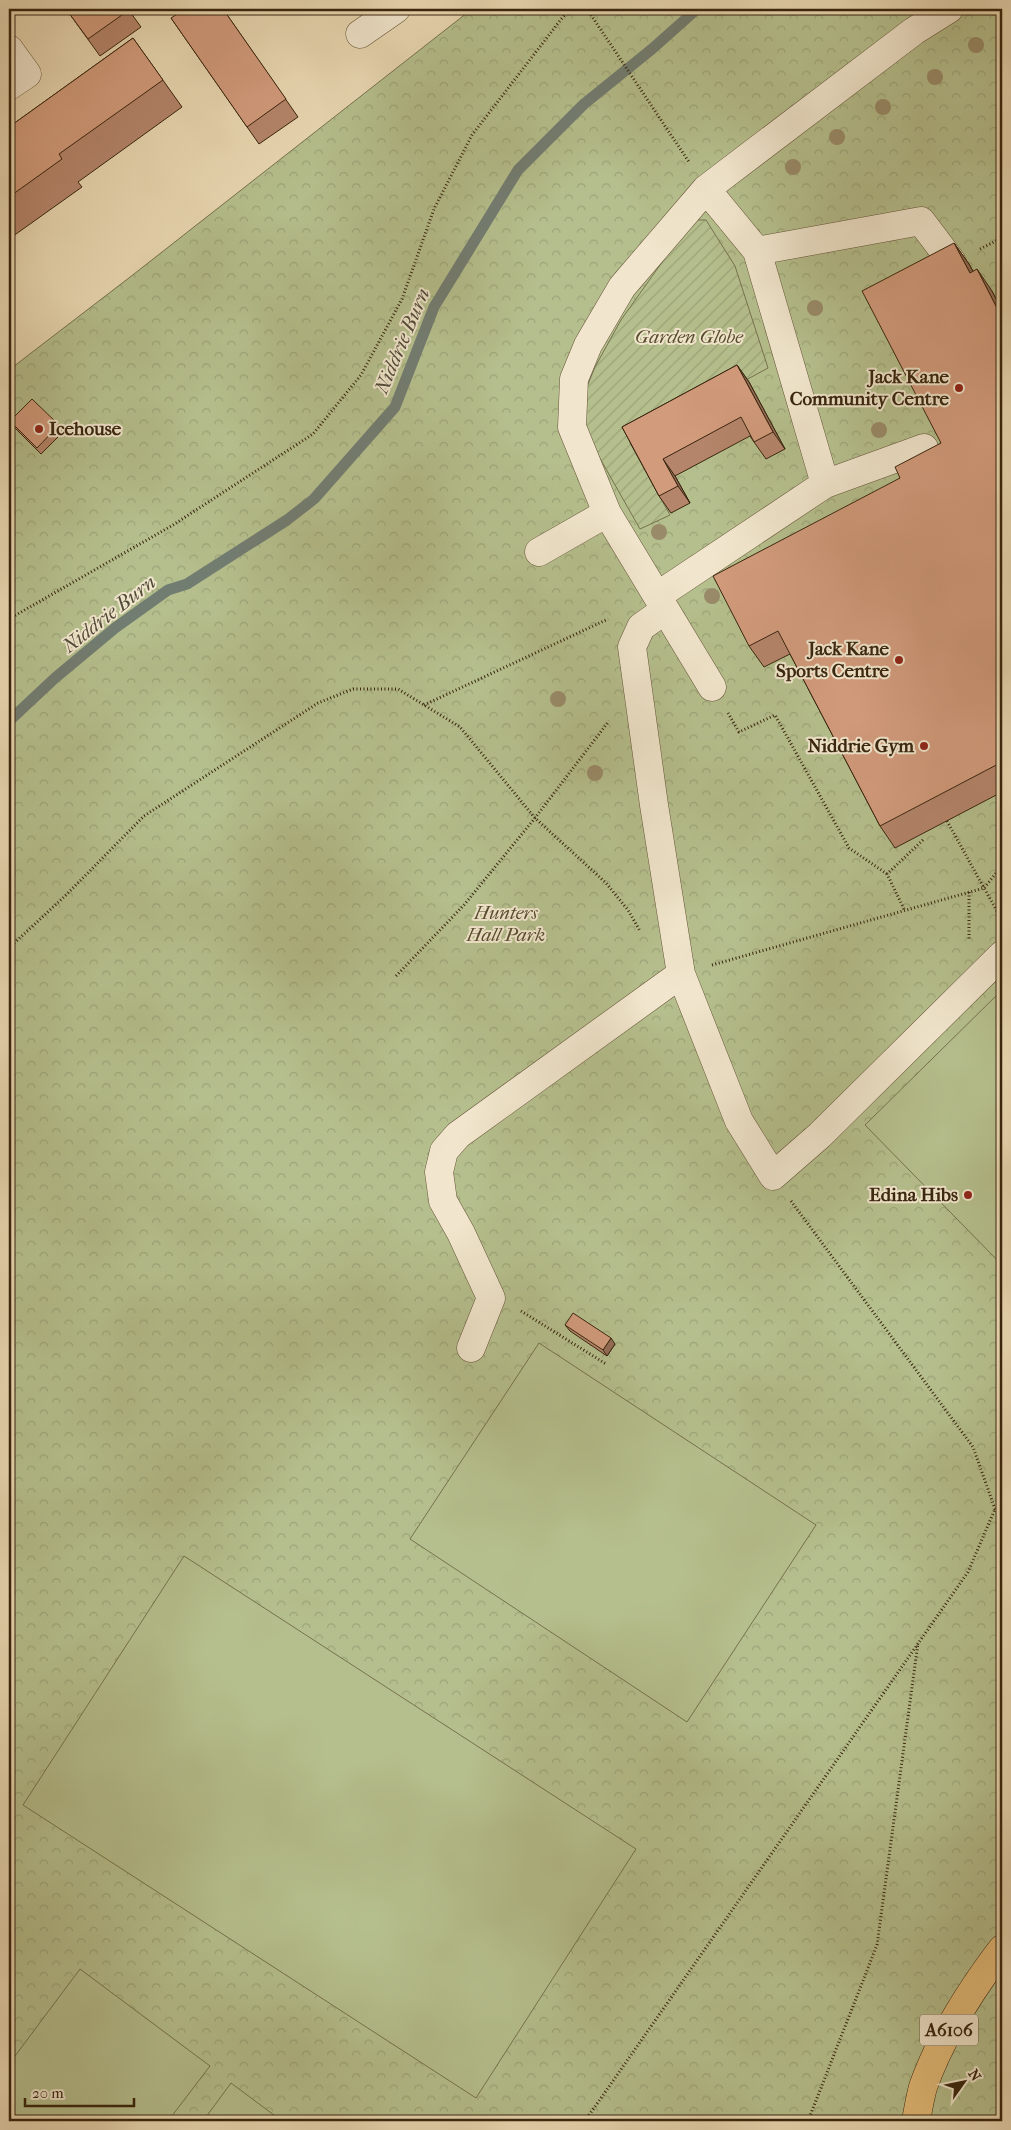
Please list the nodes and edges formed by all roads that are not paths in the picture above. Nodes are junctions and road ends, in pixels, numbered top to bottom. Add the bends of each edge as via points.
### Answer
1 (396, 9) edge
2 (949, 9) edge
3 (360, 34) dead end
4 (9, 49) edge
5 (9, 86) edge
6 (706, 189) junction
7 (757, 251) junction
8 (952, 262) edge
9 (924, 448) dead end
10 (825, 484) junction
11 (606, 513) junction
12 (539, 552) dead end
13 (661, 603) junction
14 (712, 687) road end
15 (1002, 955) edge
16 (681, 974) junction
17 (471, 1348) dead end
18 (1002, 1949) edge
19 (916, 2121) edge

1 - 3 street
2 - 6 street
4 - 5 street via 27,74
6 - 7 street
6 - 11 street via 622,287 588,345 574,378 572,428
7 - 8 street via 921,221
7 - 10 street
9 - 10 street
10 - 13 street
11 - 12 street
11 - 13 street
13 - 14 street
13 - 16 street via 641,627 632,647
15 - 16 street via 820,1136 773,1176 739,1121
16 - 17 street via 458,1135 444,1151 439,1172 443,1201 491,1298
18 - 19 main road, A6106 via 943,2039 923,2088

